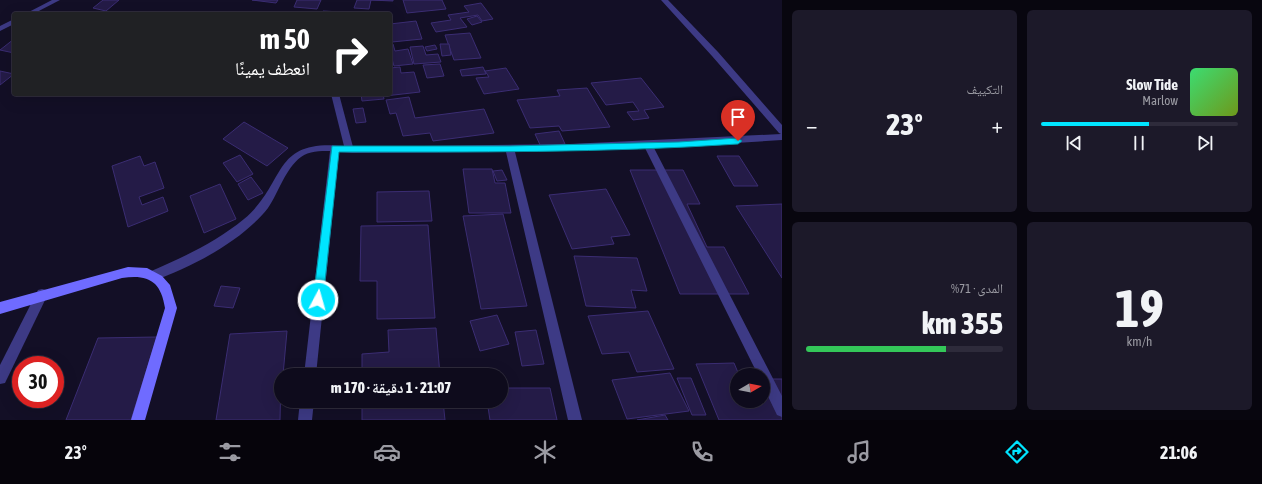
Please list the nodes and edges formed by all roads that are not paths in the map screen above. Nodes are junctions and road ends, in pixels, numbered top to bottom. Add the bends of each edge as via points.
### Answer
1 (57, 0) edge
2 (664, 0) edge
3 (32, 12) edge
4 (12, 22) edge
5 (0, 29) edge
6 (336, 96) edge
7 (782, 131) edge
8 (782, 138) edge
9 (649, 146) junction
10 (335, 148) junction
11 (510, 149) junction
12 (350, 150) junction
13 (153, 276) junction
14 (42, 294) junction
15 (0, 308) edge
16 (311, 368) edge
17 (0, 378) edge
18 (306, 408) edge
19 (782, 410) edge
20 (138, 420) edge
21 (305, 420) edge
22 (575, 420) edge

1 - 3 street
2 - 7 street
4 - 5 street
6 - 12 street
8 - 9 street
9 - 11 street
9 - 19 street
10 - 12 street
10 - 13 street via 305,150 295,156 274,192 243,226 203,253
10 - 16 street
11 - 12 street
11 - 22 street
13 - 14 street via 140,272 126,272
13 - 20 street via 163,284 169,294 171,308
14 - 15 street
14 - 17 street
18 - 21 street

